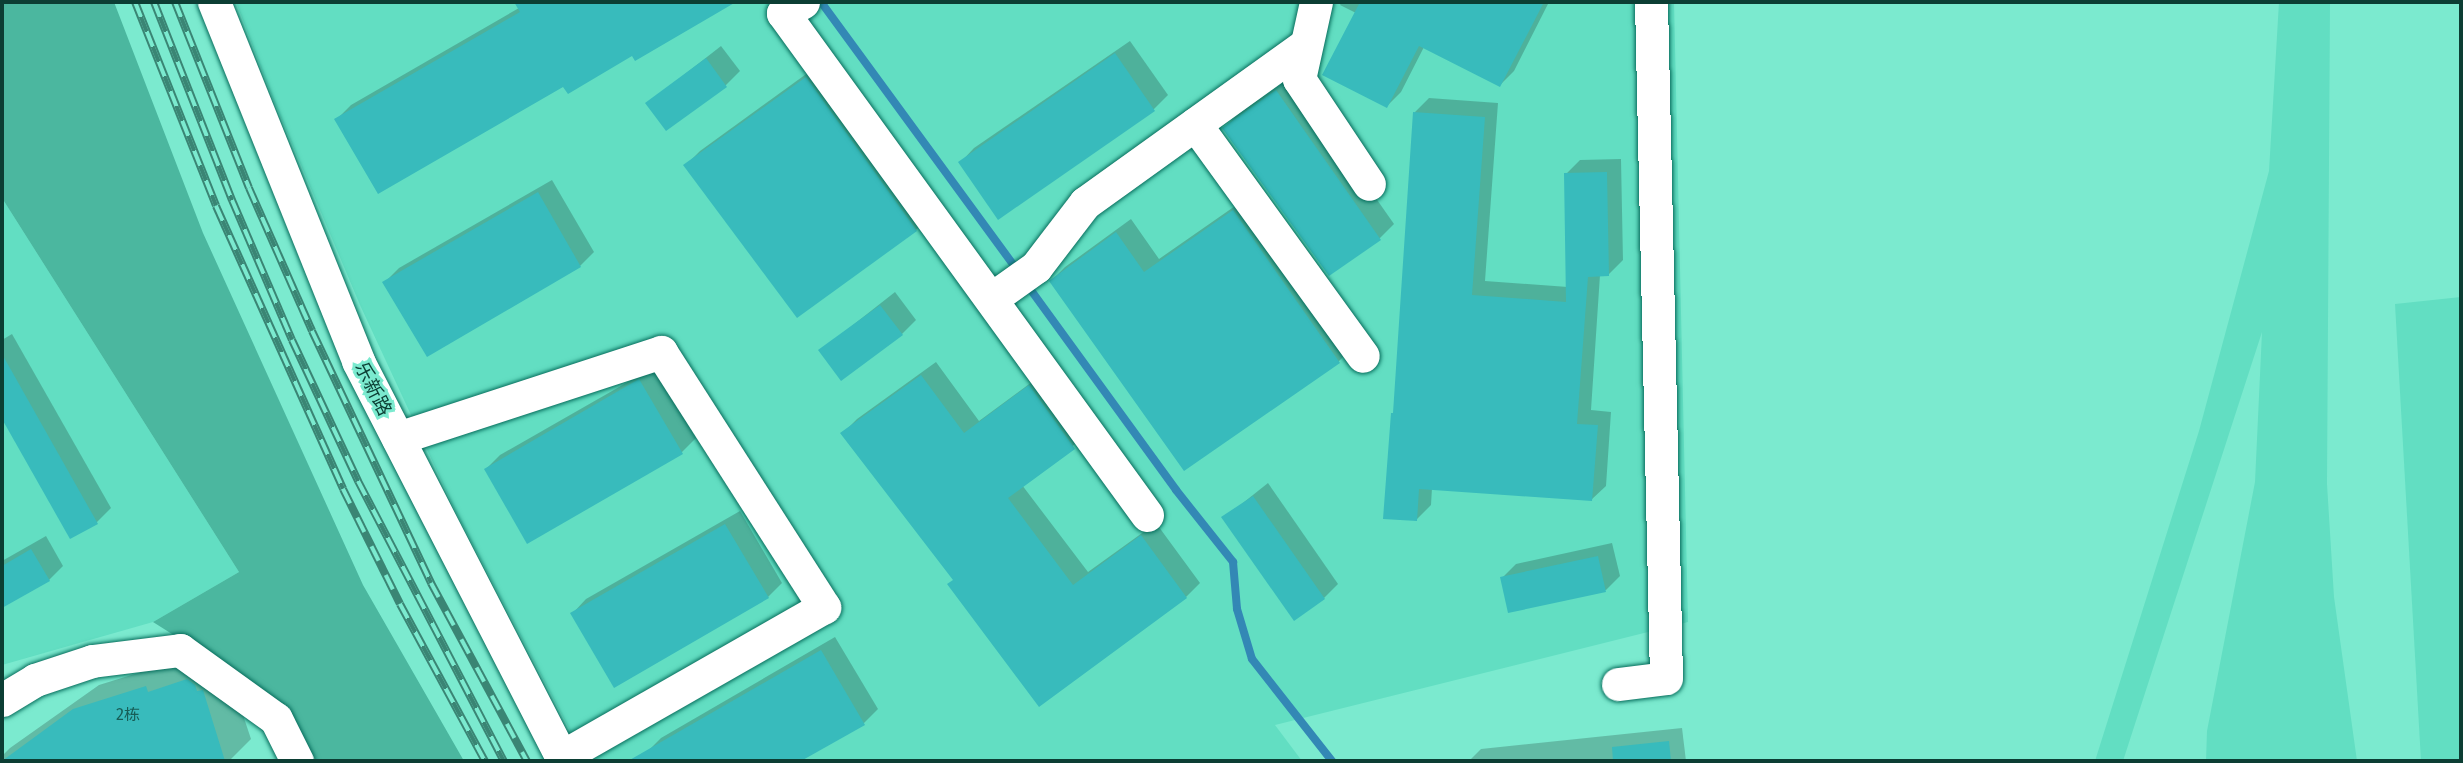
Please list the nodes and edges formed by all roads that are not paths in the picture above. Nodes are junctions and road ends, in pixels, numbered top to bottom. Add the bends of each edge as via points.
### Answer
1 (214, 2) edge
2 (1316, 2) edge
3 (1651, 2) edge
4 (793, 7) edge
5 (1306, 44) junction
6 (1195, 124) junction
7 (1369, 184) dead end
8 (991, 299) junction
9 (1363, 356) dead end
10 (398, 438) junction
11 (1147, 515) dead end
12 (1618, 684) dead end
13 (2, 701) edge
14 (563, 759) edge
15 (297, 761) edge

1 - 10 lane, 乐新路 via 358,361
2 - 5 lane
3 - 12 lane via 1666,678
4 - 8 lane
5 - 6 lane
5 - 7 lane via 1298,79
6 - 8 lane via 1085,203 1037,267
6 - 9 lane
8 - 11 lane
10 - 14 lane, 乐新路
10 - 14 lane via 661,352 824,607
13 - 15 lane via 35,680 82,663 180,650 276,719

